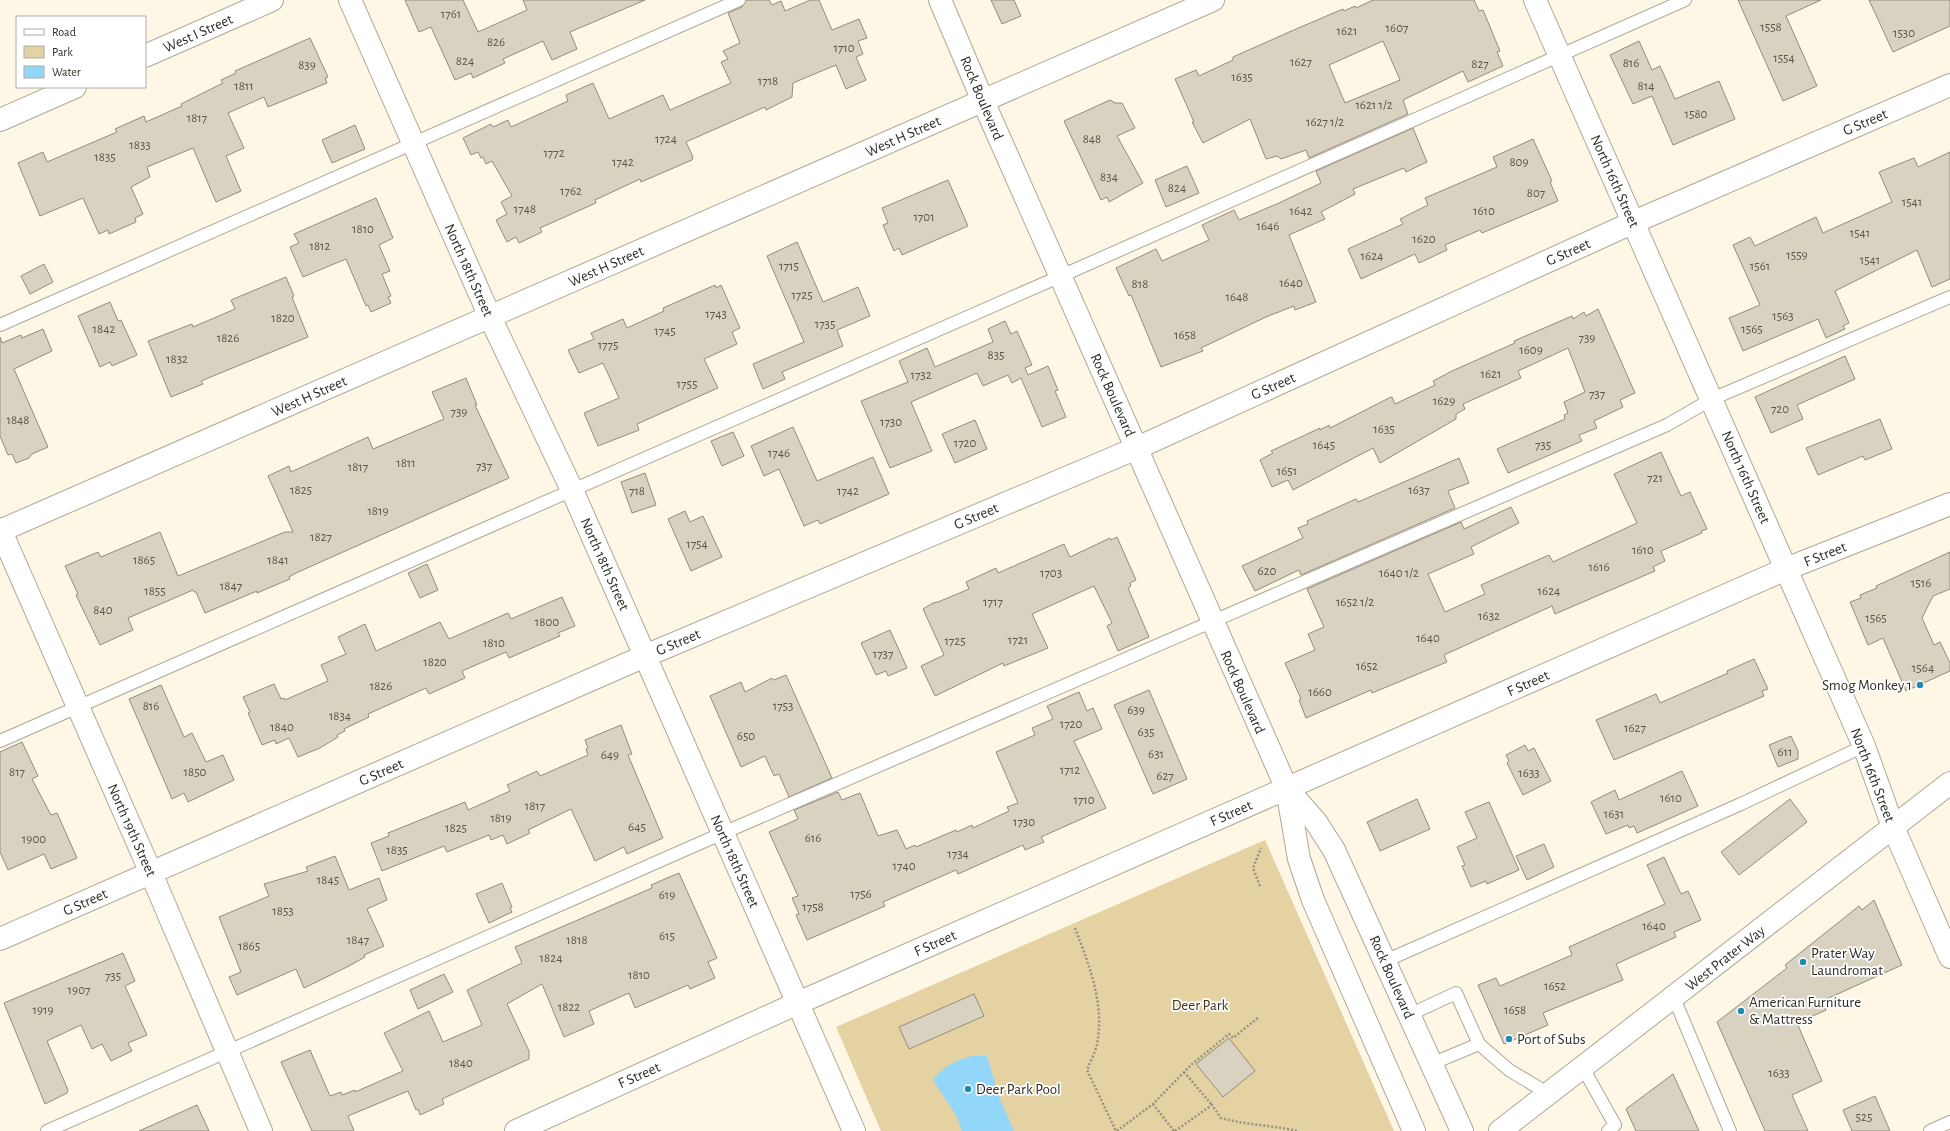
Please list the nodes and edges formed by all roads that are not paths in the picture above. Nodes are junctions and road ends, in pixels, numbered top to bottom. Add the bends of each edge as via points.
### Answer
1 (272, 0) edge
2 (350, 0) edge
3 (739, 0) edge
4 (940, 0) edge
5 (1213, 0) edge
6 (1535, 0) edge
7 (1685, 0) edge
8 (146, 56) edge
9 (1560, 56) junction
10 (1950, 86) edge
11 (73, 88) edge
12 (983, 101) junction
13 (0, 120) edge
14 (412, 143) junction
15 (1634, 222) junction
16 (1062, 276) junction
17 (1950, 297) edge
18 (490, 317) junction
19 (0, 325) edge
20 (1712, 399) junction
21 (1137, 448) junction
22 (572, 490) junction
23 (1950, 504) edge
24 (0, 531) edge
25 (1786, 569) junction
26 (1212, 623) junction
27 (645, 656) junction
28 (78, 708) junction
29 (0, 741) edge
30 (1864, 746) junction
31 (1950, 784) edge
32 (1287, 789) junction
33 (1893, 827) junction
34 (723, 833) junction
35 (151, 873) junction
36 (0, 939) edge
37 (1948, 949) edge
38 (1385, 961) junction
39 (1674, 998) junction
40 (798, 1003) junction
41 (1409, 1014) junction
42 (1479, 1044) junction
43 (227, 1052) junction
44 (1431, 1064) junction
45 (1583, 1068) junction
46 (1549, 1094) junction
47 (1950, 1122) edge
48 (47, 1131) edge
49 (261, 1131) edge
50 (516, 1131) edge
51 (854, 1131) edge
52 (1414, 1131) edge
53 (1462, 1131) edge
54 (1500, 1131) edge
55 (1608, 1131) edge
56 (1730, 1131) edge
57 (1930, 1131) edge

1 - 8 street, West I Street
2 - 14 street, North 18th Street
3 - 14 lane
4 - 12 street, Rock Boulevard
5 - 12 street, West H Street
6 - 9 street, North 16th Street
7 - 9 lane
9 - 15 street, North 16th Street
9 - 16 lane
10 - 15 street, G Street
11 - 13 street
12 - 16 street, Rock Boulevard
12 - 18 street, West H Street
14 - 18 street, North 18th Street
14 - 19 lane
15 - 20 street, North 16th Street
15 - 21 street, G Street
16 - 21 street, Rock Boulevard
16 - 22 lane
17 - 20 lane
18 - 22 street, North 18th Street
18 - 24 street, West H Street
20 - 25 street, North 16th Street
20 - 26 lane via 1667,425
21 - 26 street, Rock Boulevard
21 - 27 street, G Street
22 - 27 street, North 18th Street
22 - 28 lane
23 - 25 street, F Street
24 - 28 street, North 19th Street
25 - 30 street, North 16th Street
25 - 32 street, F Street
26 - 32 street, Rock Boulevard
26 - 34 lane
27 - 34 street, North 18th Street
27 - 35 street, G Street
28 - 29 lane
28 - 35 street, North 19th Street
30 - 33 street, North 16th Street
30 - 38 lane via 1741,804
31 - 33 street, West Prater Way
32 - 38 street, Rock Boulevard via 1316,822 1334,850
32 - 40 street, F Street
32 - 52 street, Rock Boulevard via 1298,859 1313,900
33 - 37 street, North 16th Street
33 - 39 street, West Prater Way
34 - 40 street, North 18th Street
34 - 43 lane
35 - 36 street, G Street
35 - 43 street, North 19th Street
38 - 41 street, Rock Boulevard
39 - 45 street, West Prater Way
39 - 56 lane
40 - 50 street, F Street
40 - 51 street, North 18th Street
41 - 42 lane via 1456,993
41 - 44 street, Rock Boulevard
42 - 44 lane
42 - 46 lane via 1509,1070
43 - 48 lane
43 - 49 street, North 19th Street
44 - 53 street, Rock Boulevard
45 - 46 street, West Prater Way
45 - 55 lane via 1615,1125
46 - 54 street, West Prater Way
47 - 57 lane

